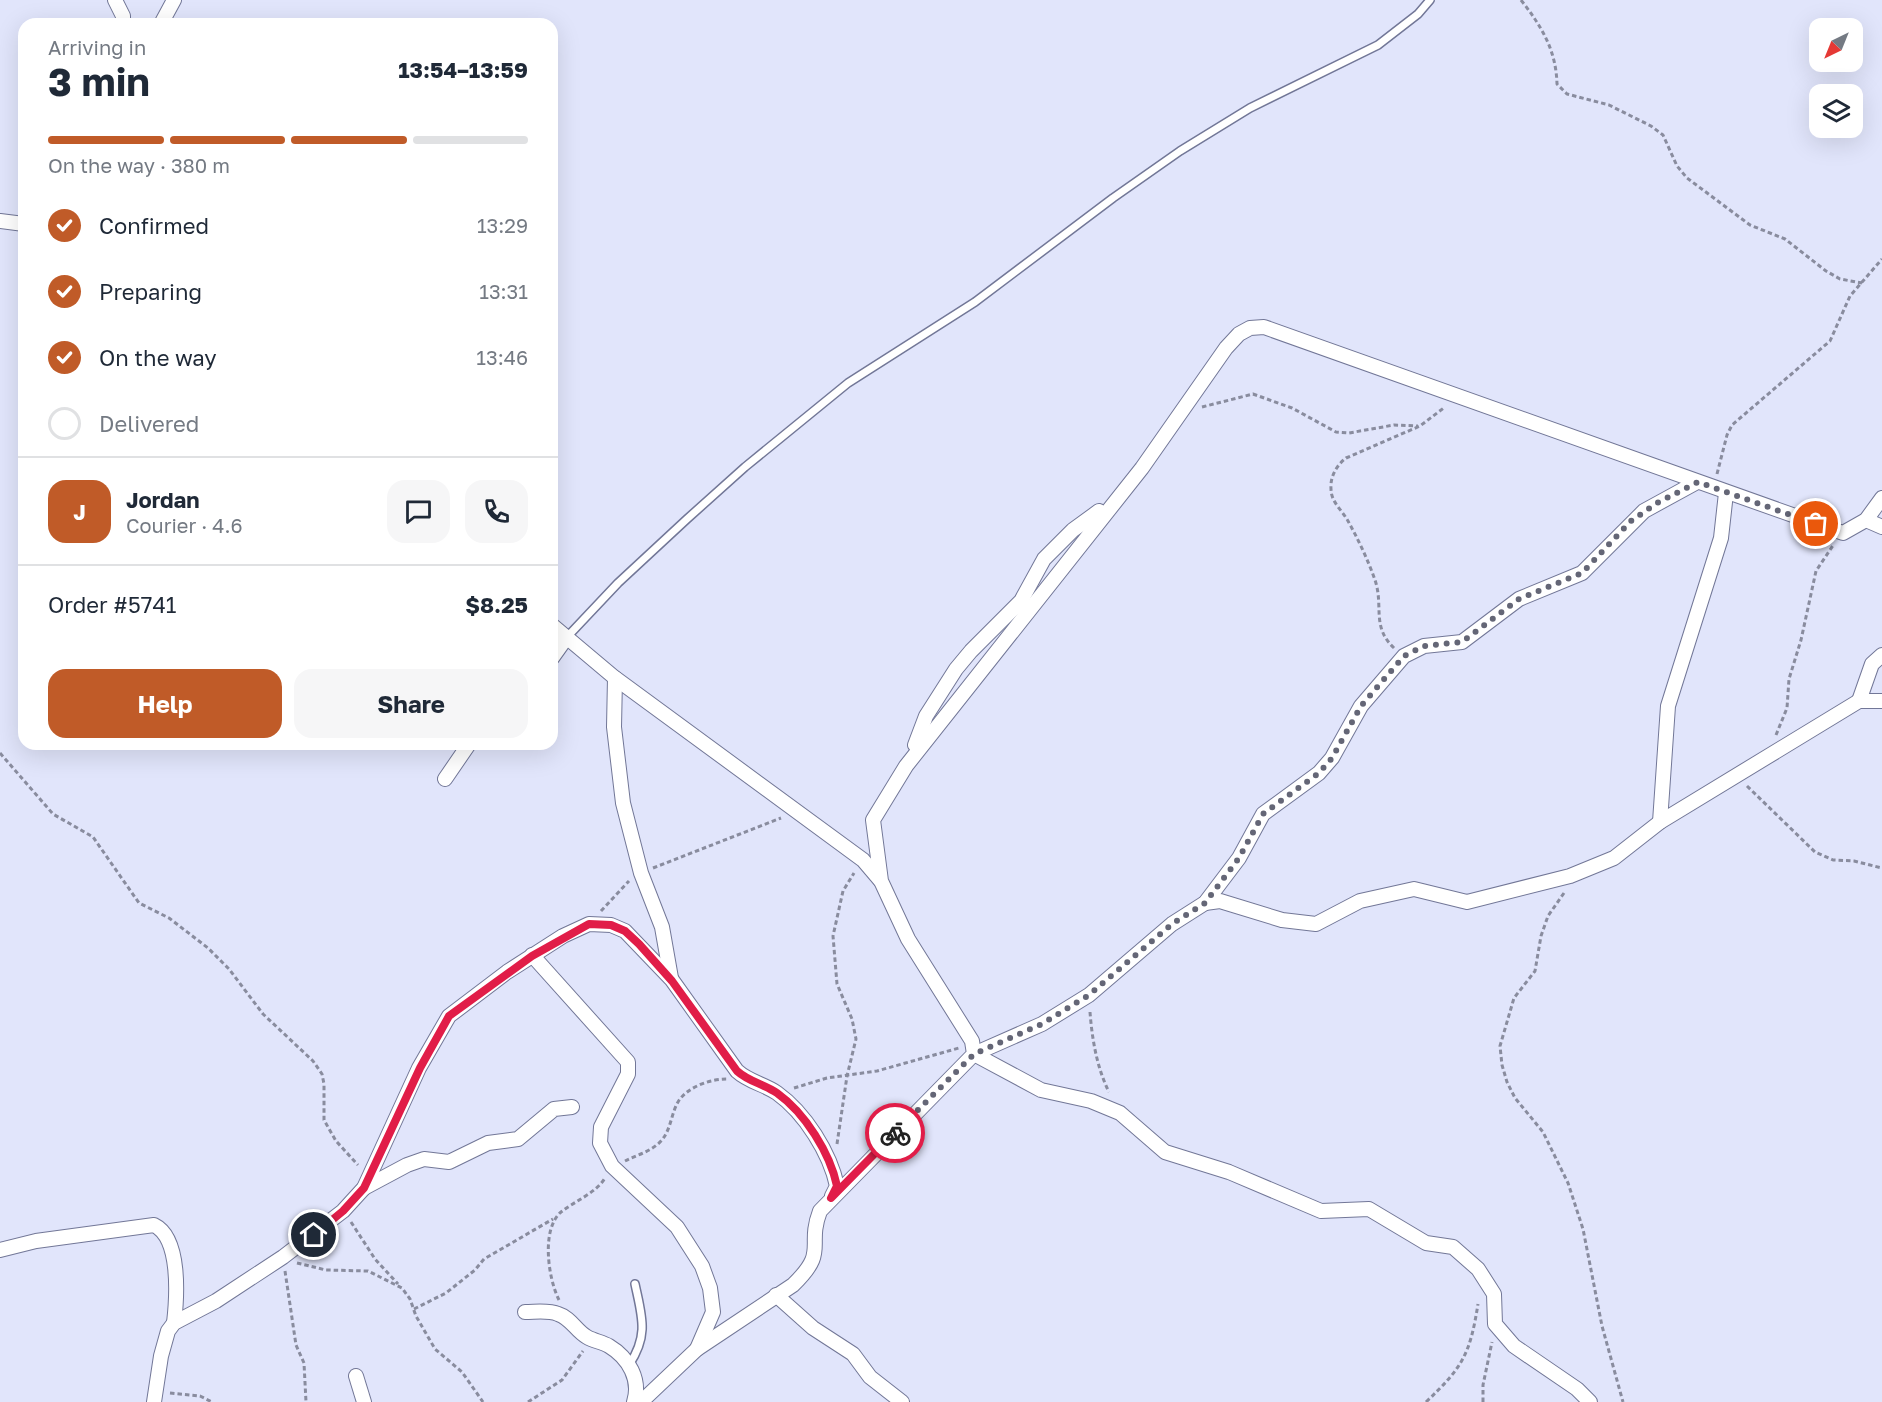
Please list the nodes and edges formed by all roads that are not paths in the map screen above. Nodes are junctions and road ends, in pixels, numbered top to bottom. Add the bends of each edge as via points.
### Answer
1 (115, 0) edge
2 (174, 0) edge
3 (1430, 0) edge
4 (123, 18) edge
5 (164, 18) edge
6 (0, 221) edge
7 (18, 223) edge
8 (1698, 482) junction
9 (1726, 494) junction
10 (1882, 498) edge
11 (1115, 499) junction
12 (1866, 520) junction
13 (1882, 527) edge
14 (558, 630) edge
15 (567, 637) junction
16 (558, 650) edge
17 (1882, 655) edge
18 (615, 678) junction
19 (1859, 701) junction
20 (1882, 701) edge
21 (465, 750) edge
22 (906, 766) junction
23 (445, 779) dead end
24 (873, 820) junction
25 (1660, 822) junction
26 (863, 860) junction
27 (881, 881) junction
28 (1205, 903) junction
29 (532, 956) junction
30 (672, 981) junction
31 (973, 1047) junction
32 (572, 1107) dead end
33 (364, 1188) junction
34 (831, 1198) junction
35 (0, 1250) edge
36 (635, 1284) dead end
37 (776, 1295) junction
38 (525, 1312) dead end
39 (174, 1323) junction
40 (697, 1349) junction
41 (629, 1365) junction
42 (356, 1376) dead end
43 (155, 1398) edge
44 (364, 1402) edge
45 (634, 1402) edge
46 (641, 1402) edge
47 (902, 1402) edge
48 (1590, 1402) edge

1 - 4 street
2 - 5 street
3 - 15 lane via 1378,45 1250,108 1180,151 975,302 848,383 687,519
6 - 7 street
8 - 9 street
8 - 11 street via 1298,338 1264,327 1250,327 1226,348
8 - 28 street via 1631,521 1582,573 1519,599 1462,642 1424,646 1404,656 1361,706 1332,758 1319,773 1263,814 1239,858
9 - 12 street via 1843,533
9 - 25 street via 1721,538 1668,706
10 - 12 street
11 - 22 street
11 - 22 street via 1073,530 1044,559 1021,601 963,660 926,716
12 - 13 street
14 - 15 street
15 - 16 street
15 - 18 street
17 - 19 street via 1872,664
18 - 26 street
18 - 30 street via 616,767 629,836 662,927
19 - 20 street
19 - 25 street
21 - 23 street
22 - 24 street
24 - 26 street
24 - 27 street
25 - 28 street via 1614,858 1582,871 1467,902 1425,890 1398,892 1360,901 1316,924 1282,920 1220,901
26 - 27 street
27 - 31 street via 908,939
28 - 31 street via 1172,924 1089,995 1042,1024
29 - 30 street via 589,924 611,925 625,931
29 - 33 street via 449,1016 416,1074
29 - 40 street via 628,1062 628,1074 601,1127 600,1143 612,1166 677,1227 702,1266 713,1312
30 - 34 street via 747,1080 778,1094 809,1129 834,1170 837,1186
31 - 34 street
31 - 48 street via 1041,1090 1091,1101 1120,1113 1165,1152 1228,1172 1321,1211 1369,1209 1426,1243 1453,1247 1470,1261 1494,1294 1496,1324 1523,1354
32 - 33 street via 554,1109 518,1138 488,1143 449,1162 424,1159
33 - 39 street via 343,1211 283,1257
34 - 37 street via 814,1226 813,1263 793,1285
35 - 39 street via 36,1241 154,1225 162,1231 176,1269
36 - 41 lane via 643,1338
37 - 40 street
37 - 47 street via 813,1328 847,1349
38 - 41 street via 553,1312 567,1318 580,1332 620,1354
39 - 43 street via 161,1356
40 - 46 street
41 - 45 street via 637,1393
42 - 44 street

